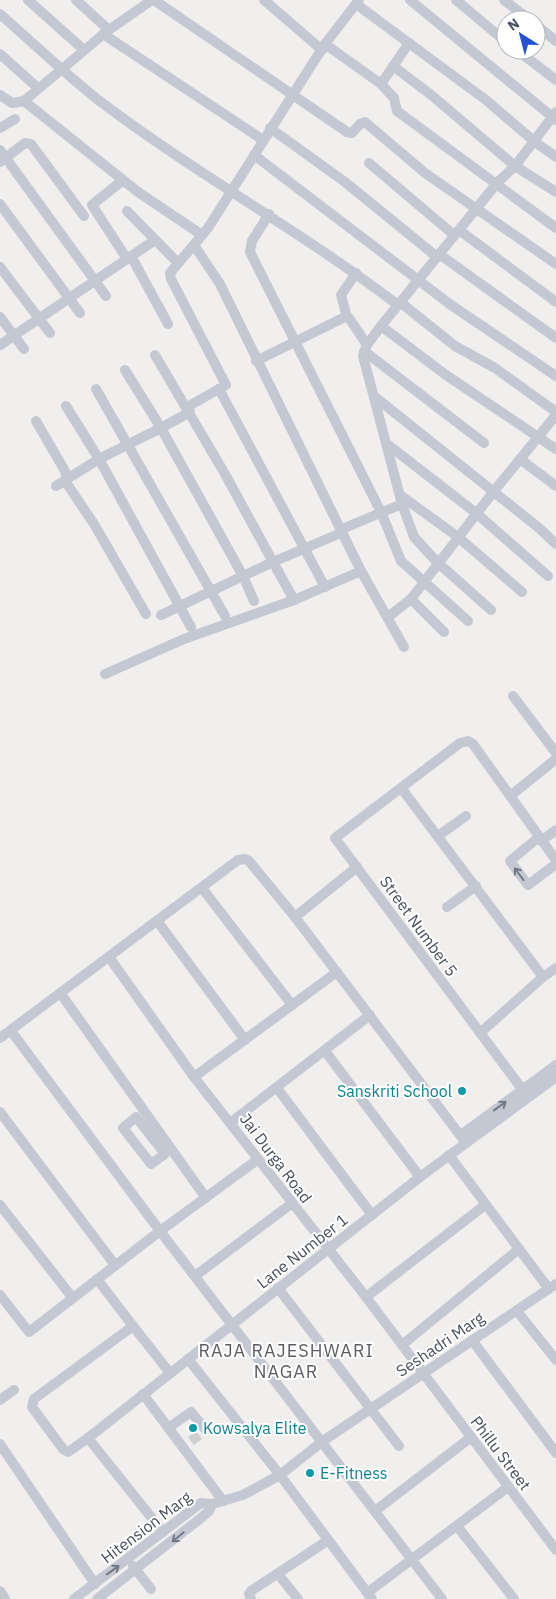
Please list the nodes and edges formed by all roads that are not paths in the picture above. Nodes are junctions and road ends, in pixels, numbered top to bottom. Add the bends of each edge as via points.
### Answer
1 (28, 0) edge
2 (76, 0) edge
3 (153, 0) edge
4 (264, 0) edge
5 (410, 0) edge
6 (456, 0) edge
7 (504, 0) edge
8 (358, 1) edge
9 (140, 3) edge
10 (517, 10) edge
11 (0, 14) edge
12 (106, 32) junction
13 (546, 33) edge
14 (496, 34) edge
15 (556, 41) edge
16 (409, 43) junction
17 (323, 47) junction
18 (84, 50) junction
19 (0, 54) edge
20 (530, 60) edge
21 (394, 66) junction
22 (61, 69) junction
23 (556, 80) edge
24 (381, 84) junction
25 (38, 88) junction
26 (292, 94) junction
27 (0, 95) edge
28 (24, 101) junction
29 (555, 116) edge
30 (15, 119) dead end
31 (0, 128) edge
32 (270, 128) junction
33 (263, 140) junction
34 (534, 142) junction
35 (254, 155) junction
36 (2, 157) edge
37 (556, 157) edge
38 (369, 163) dead end
39 (515, 166) junction
40 (123, 180) junction
41 (496, 185) junction
42 (232, 191) junction
43 (556, 192) edge
44 (0, 204) edge
45 (477, 210) junction
46 (127, 211) dead end
47 (269, 214) junction
48 (84, 216) dead end
49 (556, 228) edge
50 (457, 233) junction
51 (202, 235) junction
52 (155, 240) junction
53 (194, 245) junction
54 (438, 256) junction
55 (129, 258) junction
56 (178, 263) junction
57 (556, 264) edge
58 (0, 267) edge
59 (356, 273) junction
60 (96, 280) junction
61 (418, 280) junction
62 (106, 296) dead end
63 (69, 298) junction
64 (556, 302) edge
65 (399, 304) junction
66 (80, 313) dead end
67 (347, 317) junction
68 (0, 318) edge
69 (40, 318) junction
70 (168, 324) dead end
71 (381, 326) junction
72 (50, 333) dead end
73 (14, 335) junction
74 (556, 338) edge
75 (296, 340) junction
76 (0, 345) edge
77 (366, 348) junction
78 (24, 349) dead end
79 (155, 355) dead end
80 (256, 361) junction
81 (125, 370) dead end
82 (556, 376) edge
83 (96, 389) dead end
84 (219, 389) junction
85 (375, 397) junction
86 (66, 406) dead end
87 (188, 410) junction
88 (556, 412) edge
89 (556, 416) edge
90 (36, 421) dead end
91 (161, 428) junction
92 (539, 436) junction
93 (129, 443) junction
94 (484, 443) dead end
95 (387, 444) junction
96 (556, 449) edge
97 (98, 459) junction
98 (520, 459) junction
99 (63, 482) junction
100 (556, 486) edge
101 (494, 491) junction
102 (401, 499) junction
103 (381, 512) junction
104 (476, 513) junction
105 (343, 530) junction
106 (458, 537) junction
107 (556, 544) edge
108 (305, 548) junction
109 (273, 562) junction
110 (437, 562) junction
111 (361, 571) junction
112 (243, 576) junction
113 (548, 576) dead end
114 (423, 582) junction
115 (325, 587) junction
116 (212, 592) junction
117 (522, 592) dead end
118 (411, 599) junction
119 (294, 600) junction
120 (254, 601) dead end
121 (180, 607) junction
122 (490, 610) dead end
123 (146, 614) dead end
124 (161, 614) dead end
125 (225, 616) dead end
126 (388, 617) junction
127 (468, 621) dead end
128 (190, 627) dead end
129 (444, 632) dead end
130 (404, 646) dead end
131 (105, 674) dead end
132 (513, 696) dead end
133 (556, 753) edge
134 (556, 758) edge
135 (402, 789) junction
136 (510, 796) junction
137 (466, 816) dead end
138 (556, 830) edge
139 (438, 836) junction
140 (540, 839) junction
141 (556, 860) edge
142 (556, 864) edge
143 (357, 867) junction
144 (476, 886) junction
145 (202, 888) junction
146 (447, 907) dead end
147 (295, 917) junction
148 (158, 922) junction
149 (109, 957) junction
150 (556, 968) edge
151 (337, 972) junction
152 (543, 978) junction
153 (61, 994) junction
154 (292, 1005) junction
155 (370, 1015) junction
156 (11, 1030) junction
157 (480, 1033) junction
158 (0, 1038) edge
159 (245, 1040) junction
160 (325, 1051) junction
161 (556, 1065) edge
162 (194, 1077) junction
163 (556, 1077) edge
164 (277, 1088) junction
165 (525, 1094) junction
166 (1, 1115) edge
167 (146, 1121) junction
168 (230, 1123) junction
169 (464, 1139) junction
170 (163, 1145) junction
171 (449, 1156) junction
172 (257, 1160) junction
173 (420, 1177) junction
174 (206, 1198) junction
175 (292, 1204) junction
176 (0, 1205) edge
177 (485, 1205) junction
178 (372, 1215) junction
179 (160, 1231) junction
180 (519, 1249) junction
181 (327, 1250) junction
182 (115, 1265) junction
183 (195, 1276) junction
184 (97, 1279) junction
185 (553, 1286) edge
186 (278, 1288) junction
187 (0, 1295) edge
188 (72, 1297) junction
189 (366, 1297) junction
190 (517, 1311) junction
191 (232, 1324) junction
192 (133, 1326) junction
193 (472, 1340) junction
194 (402, 1345) junction
195 (188, 1359) junction
196 (556, 1360) edge
197 (170, 1373) junction
198 (422, 1374) junction
199 (14, 1390) dead end
200 (143, 1394) junction
201 (0, 1400) edge
202 (370, 1409) junction
203 (174, 1429) junction
204 (206, 1430) dead end
205 (88, 1438) junction
206 (470, 1438) junction
207 (323, 1441) junction
208 (0, 1444) edge
209 (399, 1446) dead end
210 (556, 1452) edge
211 (280, 1475) junction
212 (508, 1488) junction
213 (223, 1501) junction
214 (212, 1504) junction
215 (375, 1511) junction
216 (457, 1526) junction
217 (163, 1532) junction
218 (327, 1541) junction
219 (556, 1550) edge
220 (128, 1560) junction
221 (412, 1560) junction
222 (136, 1570) junction
223 (278, 1574) junction
224 (95, 1584) junction
225 (151, 1588) dead end
226 (0, 1592) edge
227 (370, 1596) edge
228 (5, 1599) edge
229 (74, 1599) edge
230 (97, 1599) edge
231 (251, 1599) edge
232 (298, 1599) edge
233 (442, 1599) edge
234 (514, 1599) edge

1 - 18 street
2 - 12 street
3 - 9 street
3 - 26 street
4 - 17 street
5 - 29 street
6 - 14 street
7 - 10 street
8 - 16 street
8 - 17 street
9 - 12 street
11 - 22 street
12 - 18 street
12 - 33 street
13 - 15 street
16 - 21 street
16 - 34 street via 486,100
17 - 24 street
17 - 26 street
18 - 22 street
19 - 25 street
20 - 23 street
21 - 24 street
21 - 39 street
22 - 25 street
22 - 42 street via 149,136
24 - 41 street via 394,98 397,111
25 - 28 street
26 - 32 street
26 - 45 street via 350,133 364,122 425,173
27 - 28 street via 12,103
28 - 40 street
29 - 34 street
30 - 31 street
32 - 33 street
32 - 54 street
33 - 35 street
34 - 37 street
34 - 39 street
35 - 42 street
35 - 61 street
36 - 48 street via 25,143 30,144
36 - 60 street
38 - 50 street
39 - 41 street
39 - 43 street
40 - 51 street
40 - 55 street via 92,205
41 - 45 street
41 - 49 street
42 - 47 street
42 - 51 street
44 - 63 street
45 - 50 street
45 - 57 street
46 - 52 street
47 - 59 street
47 - 75 street via 252,241 250,252
50 - 54 street
50 - 64 street
51 - 53 street
52 - 55 street
52 - 56 street
53 - 56 street
53 - 80 street via 220,284
54 - 61 street
54 - 74 street
55 - 60 street
55 - 70 street
56 - 84 street via 170,276 226,385
58 - 69 street
59 - 65 street
59 - 67 street via 341,295
60 - 62 street
60 - 63 street
61 - 65 street
61 - 82 street
63 - 66 street
63 - 69 street
65 - 71 street
65 - 88 street via 455,346 495,368
67 - 75 street
67 - 77 street
68 - 73 street
69 - 72 street
69 - 73 street
71 - 77 street
71 - 92 street via 446,375
73 - 76 street
73 - 78 street
75 - 80 street
75 - 103 street
77 - 85 street via 363,360
77 - 94 street
79 - 87 street
80 - 105 street
81 - 91 street
83 - 93 street
84 - 87 street
84 - 108 street
85 - 95 street
85 - 101 street
86 - 97 street
87 - 91 street
87 - 109 street
89 - 92 street
90 - 99 street via 65,471
91 - 93 street
91 - 112 street
92 - 96 street
92 - 98 street
93 - 97 street
93 - 116 street
95 - 102 street
95 - 104 street
97 - 99 street
97 - 121 street
98 - 100 street
98 - 101 street
99 - 123 street via 94,524
101 - 104 street
101 - 107 street
102 - 103 street
102 - 106 street
102 - 110 street via 414,537
103 - 105 street
103 - 114 street via 401,561
104 - 106 street
104 - 113 street
105 - 108 street
105 - 111 street
106 - 110 street
106 - 117 street
108 - 109 street
108 - 115 street
109 - 112 street
109 - 119 street
110 - 114 street
110 - 122 street
111 - 115 street
111 - 126 street
112 - 116 street
112 - 120 street
114 - 118 street
114 - 127 street
115 - 119 street
116 - 121 street
116 - 125 street
118 - 126 street
118 - 129 street
119 - 131 street via 184,639
121 - 124 street
121 - 128 street
126 - 130 street
132 - 133 street
134 - 136 street
135 - 136 street via 460,743 468,741
135 - 139 street
135 - 143 street, Street Number 5 via 336,838
136 - 140 street
137 - 139 street
138 - 140 street
139 - 144 street via 456,852
140 - 141 street
142 -> 140 street via 528,885 510,861
143 - 147 street
143 - 157 street, Street Number 5
144 - 146 street
144 - 152 street
145 - 147 street via 238,860 244,859
145 - 148 street
145 - 154 street
147 - 151 street
148 - 149 street
148 - 159 street
149 - 153 street
149 - 162 street, Jai Durga Road
150 - 152 street
151 - 154 street
151 - 155 street
152 - 157 street
153 - 156 street
153 - 167 street
154 - 159 street
155 - 160 street
155 - 169 street
156 - 158 street
156 - 179 street
157 - 165 street, Street Number 5
159 - 162 street
160 - 164 street
160 - 173 street
161 - 165 street
162 - 168 street, Jai Durga Road
163 - 165 street
164 - 168 street
164 - 178 street
165 - 169 street, Lane Number 1
166 - 182 street
167 - 170 street
167 - 170 street via 136,1117 123,1128 150,1164 164,1155
168 - 172 street, Jai Durga Road
169 - 171 street, Lane Number 1
170 - 174 street
171 - 173 street, Lane Number 1
171 - 177 street
172 - 174 street
172 - 175 street, Jai Durga Road
173 - 178 street, Lane Number 1
174 - 179 street
175 - 181 street, Jai Durga Road
175 - 183 street
176 - 188 street
177 - 180 street
177 - 189 street
178 - 181 street, Lane Number 1
179 - 182 street
179 - 183 street
180 - 185 street
180 - 194 street
181 - 186 street, Lane Number 1
181 - 189 street, Jai Durga Road
182 - 184 street
183 - 191 street
184 - 188 street
184 - 192 street
185 - 190 street, Seshadri Marg
186 - 191 street, Lane Number 1
186 - 202 street
187 - 188 street via 28,1332
189 - 194 street, Jai Durga Road
190 - 193 street, Seshadri Marg
190 - 196 street
191 - 195 street, Lane Number 1
191 - 207 street
192 - 197 street
192 - 205 street, Lane Number 1 via 31,1403 63,1449 68,1452
193 - 198 street, Seshadri Marg
193 - 210 street
194 - 198 street, Jai Durga Road
195 - 197 street, Lane Number 1
195 - 211 street
197 - 200 street, Lane Number 1
198 - 202 street, Seshadri Marg
198 - 206 street, Phillu Street
199 - 201 street
200 - 203 street
200 - 205 street, Lane Number 1
202 - 207 street, Seshadri Marg
202 - 209 street
203 - 204 street via 191,1412
203 - 213 street
205 - 217 street
206 - 212 street, Phillu Street
206 - 215 street
207 - 211 street, Seshadri Marg
207 - 215 street
208 - 224 street
211 - 213 street, Seshadri Marg via 243,1495
211 - 218 street
212 - 216 street
212 - 219 street, Phillu Street
213 - 214 street, Seshadri Marg
214 - 217 street, Hitension Marg via 201,1504
214 -> 222 street, Hitension Marg via 202,1518
215 - 221 street
216 - 221 street
216 - 234 street
217 - 220 street, Hitension Marg
218 - 223 street
218 - 227 street
220 - 222 street
224 -> 220 street, Hitension Marg
221 - 227 street
221 - 233 street
222 - 225 street
222 - 230 street, Hitension Marg
223 - 231 street via 250,1592
223 - 232 street
224 - 229 street, Hitension Marg
226 - 228 street

